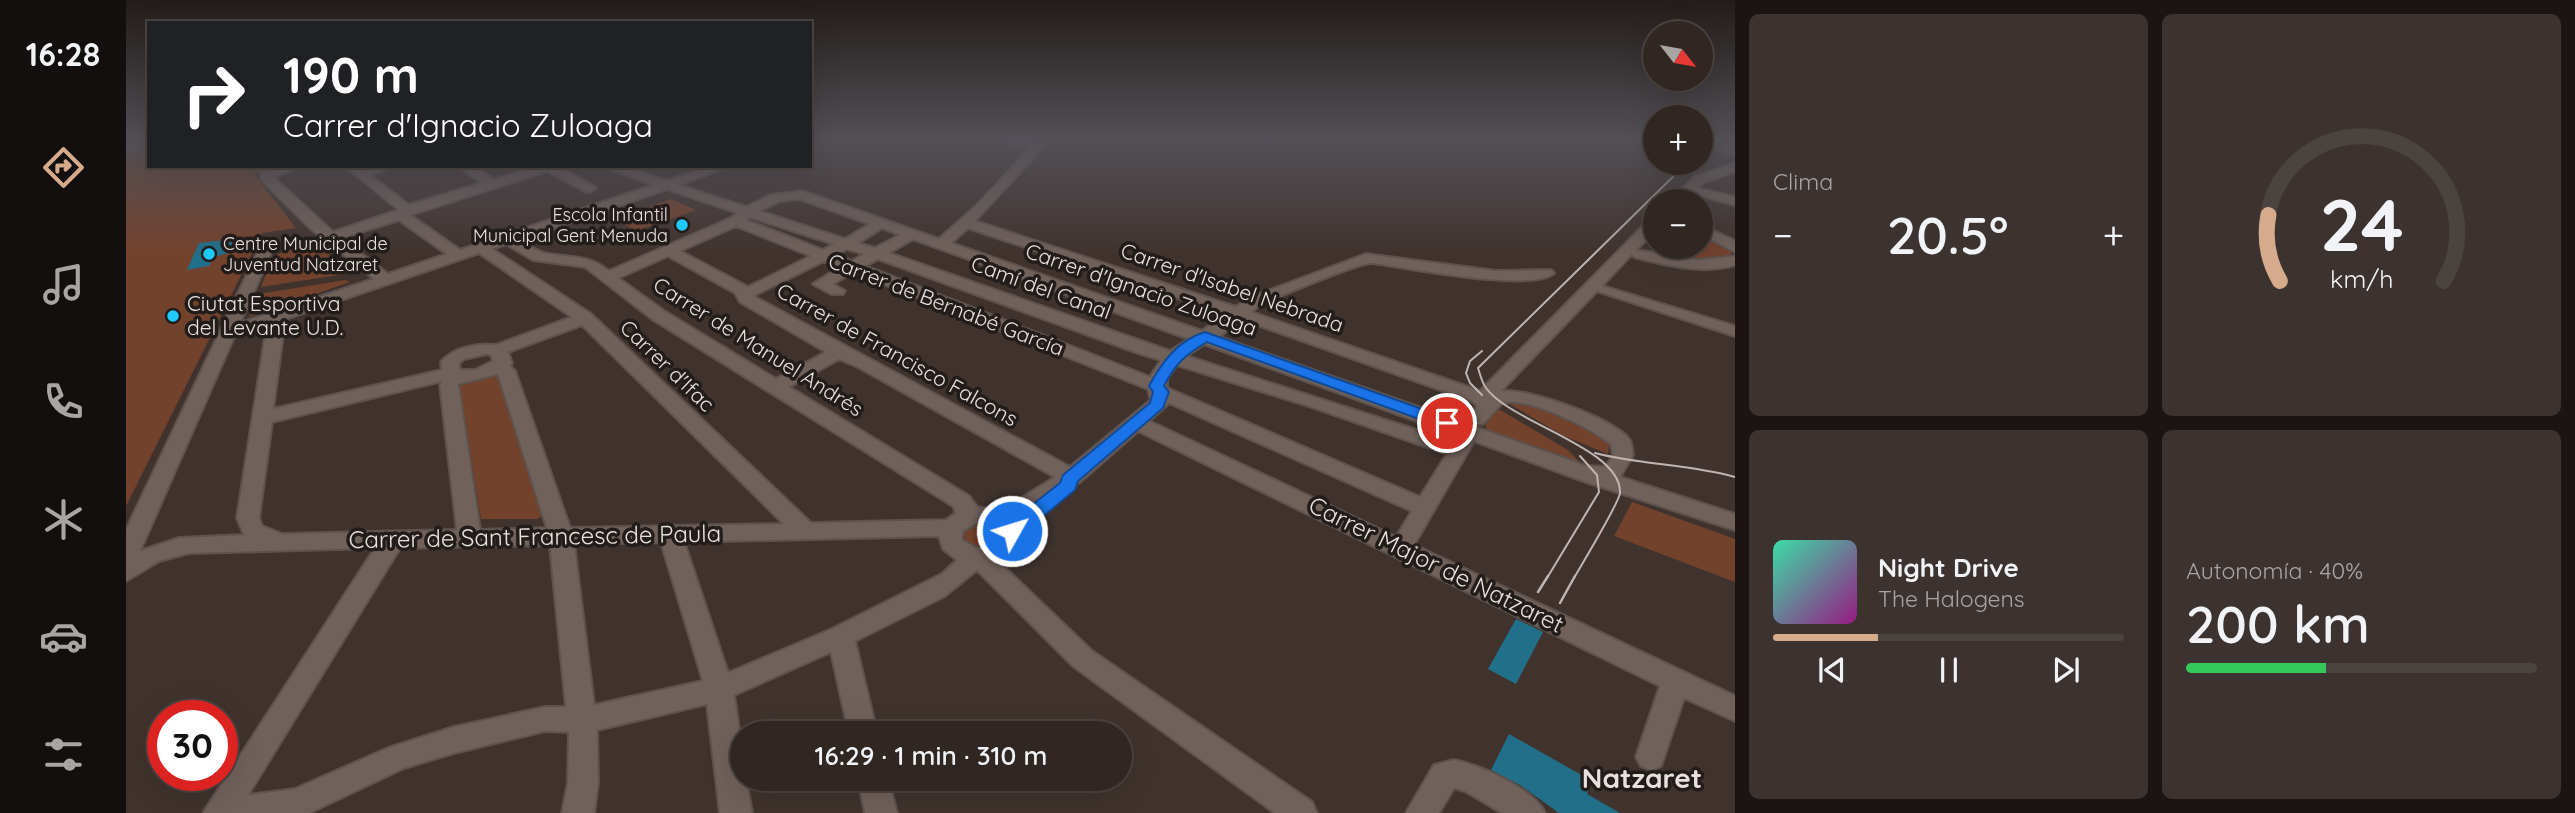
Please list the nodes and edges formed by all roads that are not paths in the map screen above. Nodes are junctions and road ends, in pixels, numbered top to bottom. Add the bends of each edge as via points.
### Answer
1 (267, 178) edge
2 (365, 178) edge
3 (483, 178) edge
4 (513, 178) edge
5 (570, 178) edge
6 (642, 178) edge
7 (688, 178) edge
8 (1009, 178) edge
9 (1706, 178) edge
10 (1716, 178) edge
11 (492, 184) junction
12 (665, 186) junction
13 (1689, 189) edge
14 (1700, 189) edge
15 (1713, 198) edge
16 (1735, 201) edge
17 (618, 202) junction
18 (404, 212) junction
19 (741, 217) junction
20 (881, 223) junction
21 (967, 223) junction
22 (912, 234) junction
23 (1643, 234) edge
24 (1713, 234) edge
25 (331, 237) junction
26 (510, 240) junction
27 (846, 244) junction
28 (942, 244) junction
29 (267, 246) dead end
30 (483, 249) junction
31 (667, 250) junction
32 (1643, 250) edge
33 (874, 253) junction
34 (1639, 254) junction
35 (820, 256) junction
36 (460, 257) junction
37 (1734, 258) edge
38 (1071, 259) junction
39 (851, 266) junction
40 (1051, 272) dead end
41 (1546, 273) dead end
42 (607, 277) junction
43 (386, 280) junction
44 (1604, 290) junction
45 (836, 291) dead end
46 (746, 294) junction
47 (1243, 314) junction
48 (277, 316) junction
49 (585, 318) junction
50 (1735, 331) edge
51 (228, 332) junction
52 (1205, 337) junction
53 (839, 352) junction
54 (1172, 358) junction
55 (498, 359) junction
56 (453, 375) junction
57 (778, 387) junction
58 (1159, 389) junction
59 (1521, 396) junction
60 (1483, 399) junction
61 (262, 418) junction
62 (1137, 423) junction
63 (1473, 426) junction
64 (1459, 451) junction
65 (1623, 455) junction
66 (1583, 473) junction
67 (1071, 478) junction
68 (1425, 508) junction
69 (1735, 511) edge
70 (248, 518) junction
71 (960, 523) junction
72 (1735, 523) edge
73 (139, 526) junction
74 (1003, 528) junction
75 (806, 531) junction
76 (670, 533) junction
77 (561, 536) junction
78 (470, 539) junction
79 (392, 541) junction
80 (283, 542) junction
81 (1402, 548) junction
82 (126, 555) edge
83 (978, 558) junction
84 (126, 572) edge
85 (841, 636) junction
86 (1676, 680) junction
87 (719, 689) junction
88 (1735, 709) edge
89 (582, 720) junction
90 (860, 721) edge
91 (1651, 757) dead end
92 (876, 791) edge
93 (219, 813) edge
94 (225, 813) edge
95 (578, 813) edge
96 (736, 813) edge
97 (881, 813) edge
98 (1301, 813) edge
99 (1422, 813) edge
100 (1529, 813) edge

1 - 25 street
2 - 18 street
3 - 11 street
4 - 11 street
5 - 17 street
6 - 12 street, Camí del Canal
7 - 12 street
8 - 21 street
9 - 13 street
10 - 14 street
11 - 18 street
12 - 17 street
12 - 19 street, Camí del Canal
15 - 16 street
17 - 26 street
18 - 25 street
18 - 36 street
19 - 20 street, Carrer d'Ignacio Zuloaga via 796,194
19 - 27 street, Camí del Canal
19 - 31 street
19 - 35 street, Carrer de Bernabé García
20 - 22 street, Carrer d'Ignacio Zuloaga
20 - 27 street
21 - 28 street
21 - 38 street, Carrer d'Isabel Nebrada
22 - 28 street, Carrer d'Ignacio Zuloaga
22 - 33 street
23 - 60 street
24 - 37 street via 1723,239
25 - 43 street
26 - 30 street
26 - 42 street, Carrer de Manuel Andrés via 538,257 590,264
27 - 33 street, Camí del Canal
27 - 35 street
28 - 52 street, Carrer d'Ignacio Zuloaga
29 - 51 street
30 - 36 street
30 - 49 street, Carrer d'Ifac
31 - 42 street
31 - 46 street, Carrer de Francisco Falcons
32 - 34 street
33 - 39 street
33 - 54 street, Camí del Canal
34 - 37 street via 1691,264
34 - 44 street
35 - 39 street, Carrer de Bernabé García
35 - 46 street
36 - 43 street
38 - 40 street
38 - 47 street, Carrer d'Isabel Nebrada
39 - 45 street via 821,284
39 - 58 street, Carrer de Bernabé García
41 - 47 street via 1496,276 1366,258 1255,301
42 - 57 street, Carrer de Manuel Andrés via 658,315
43 - 48 street
44 - 50 street
44 - 59 street via 1518,382
46 - 53 street, Carrer de Francisco Falcons via 746,299
47 - 52 street via 1219,334
47 - 60 street, Carrer d'Isabel Nebrada
48 - 51 street
48 - 61 street
49 - 55 street
49 - 75 street, Carrer d'Ifac
51 - 73 street
52 - 54 street
52 - 63 street, Carrer d'Ignacio Zuloaga
53 - 57 street
53 - 67 street, Carrer de Francisco Falcons
54 - 58 street
54 - 64 street, Camí del Canal
55 - 56 street via 464,377
55 - 77 street via 506,371
56 - 61 street
56 - 78 street via 449,384
57 - 71 street, Carrer de Manuel Andrés via 961,501 966,506
58 - 62 street via 1158,405
58 - 68 street, Carrer de Bernabé García
59 - 63 street via 1493,400
59 - 65 street via 1608,431 1621,442
60 - 63 street
61 - 70 street
62 - 67 street
62 - 81 street, Carrer Major de Natzaret
63 - 64 street
63 - 66 street, Carrer d'Ignacio Zuloaga
64 - 68 street
65 - 66 street via 1614,472
65 - 69 street via 1630,470 1646,481
66 - 72 street, Carrer d'Ignacio Zuloaga
67 - 74 street via 1068,486
68 - 81 street
70 - 73 street via 240,529 220,536 150,540 138,535
70 - 80 street via 255,534
71 - 74 street via 977,515
71 - 75 street, Carrer de Sant Francesc de Paula
71 - 83 street via 949,536 956,549
73 - 82 street
74 - 83 street via 1003,550
75 - 76 street, Carrer de Sant Francesc de Paula
76 - 77 street, Carrer de Sant Francesc de Paula
76 - 87 street
77 - 78 street, Carrer de Sant Francesc de Paula
77 - 89 street
78 - 79 street, Carrer de Sant Francesc de Paula
79 - 80 street, Carrer de Sant Francesc de Paula
79 - 93 street
80 - 84 street, Carrer de Sant Francesc de Paula via 179,546 151,554
81 - 86 street, Carrer Major de Natzaret
83 - 85 street via 951,580
83 - 98 street via 1083,659
85 - 87 street
85 - 90 street
86 - 88 street, Carrer Major de Natzaret
86 - 91 street
87 - 89 street
87 - 96 street
89 - 94 street via 545,719 454,740 398,757 297,803
89 - 95 street via 583,783
92 - 97 street
99 - 100 street via 1445,775 1453,773

